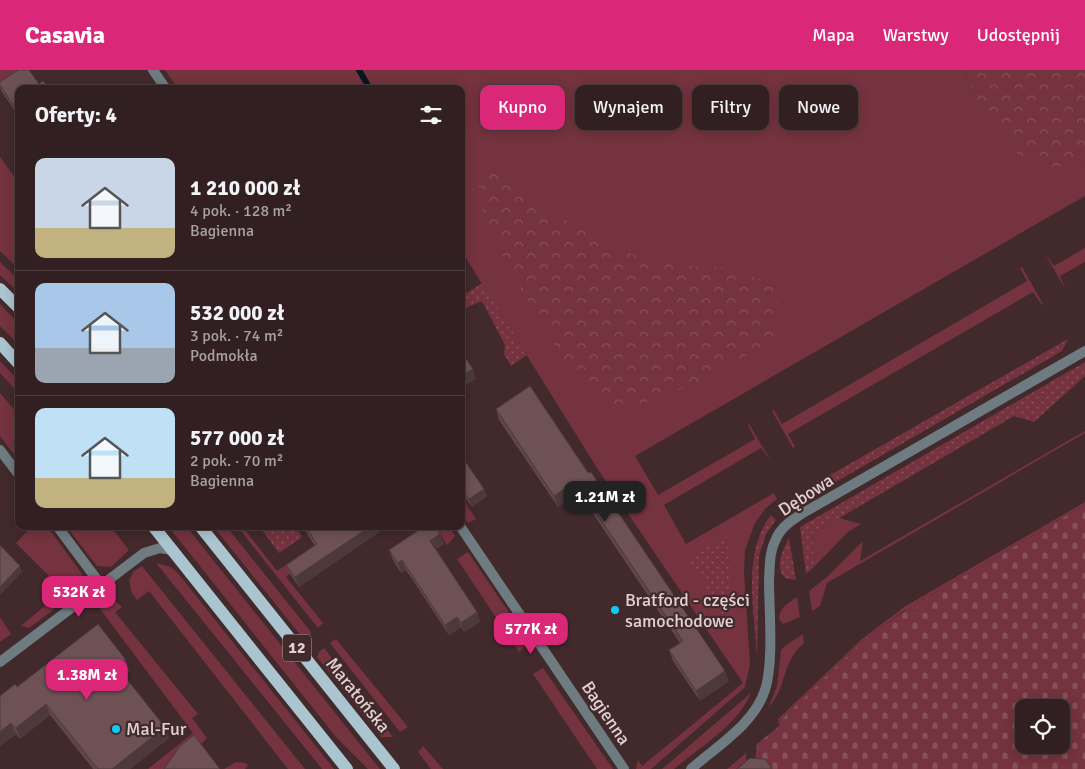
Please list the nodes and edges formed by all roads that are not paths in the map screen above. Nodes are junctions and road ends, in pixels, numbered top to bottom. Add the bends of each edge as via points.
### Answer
1 (153, 70) edge
2 (163, 85) edge
3 (0, 289) edge
4 (15, 304) edge
5 (0, 343) edge
6 (1085, 351) edge
7 (15, 360) edge
8 (0, 450) edge
9 (15, 470) edge
10 (60, 530) edge
11 (153, 530) edge
12 (156, 530) edge
13 (203, 530) edge
14 (463, 530) edge
15 (172, 550) junction
16 (144, 553) junction
17 (101, 585) junction
18 (0, 662) edge
19 (347, 769) edge
20 (394, 769) edge
21 (624, 769) edge
22 (691, 769) edge

1 - 2 street
3 - 4 main road
5 - 7 main road
6 - 22 street, Dębowa via 802,513 781,530 770,555 765,689 757,707 743,724
8 - 9 street
10 - 17 street
11 - 16 street via 152,540
12 - 15 main road, 12
13 - 20 main road, Maratońska / 12
14 - 21 street, Bagienna
15 - 16 street via 160,548
15 - 19 main road, 12
16 - 17 street
17 - 18 street

